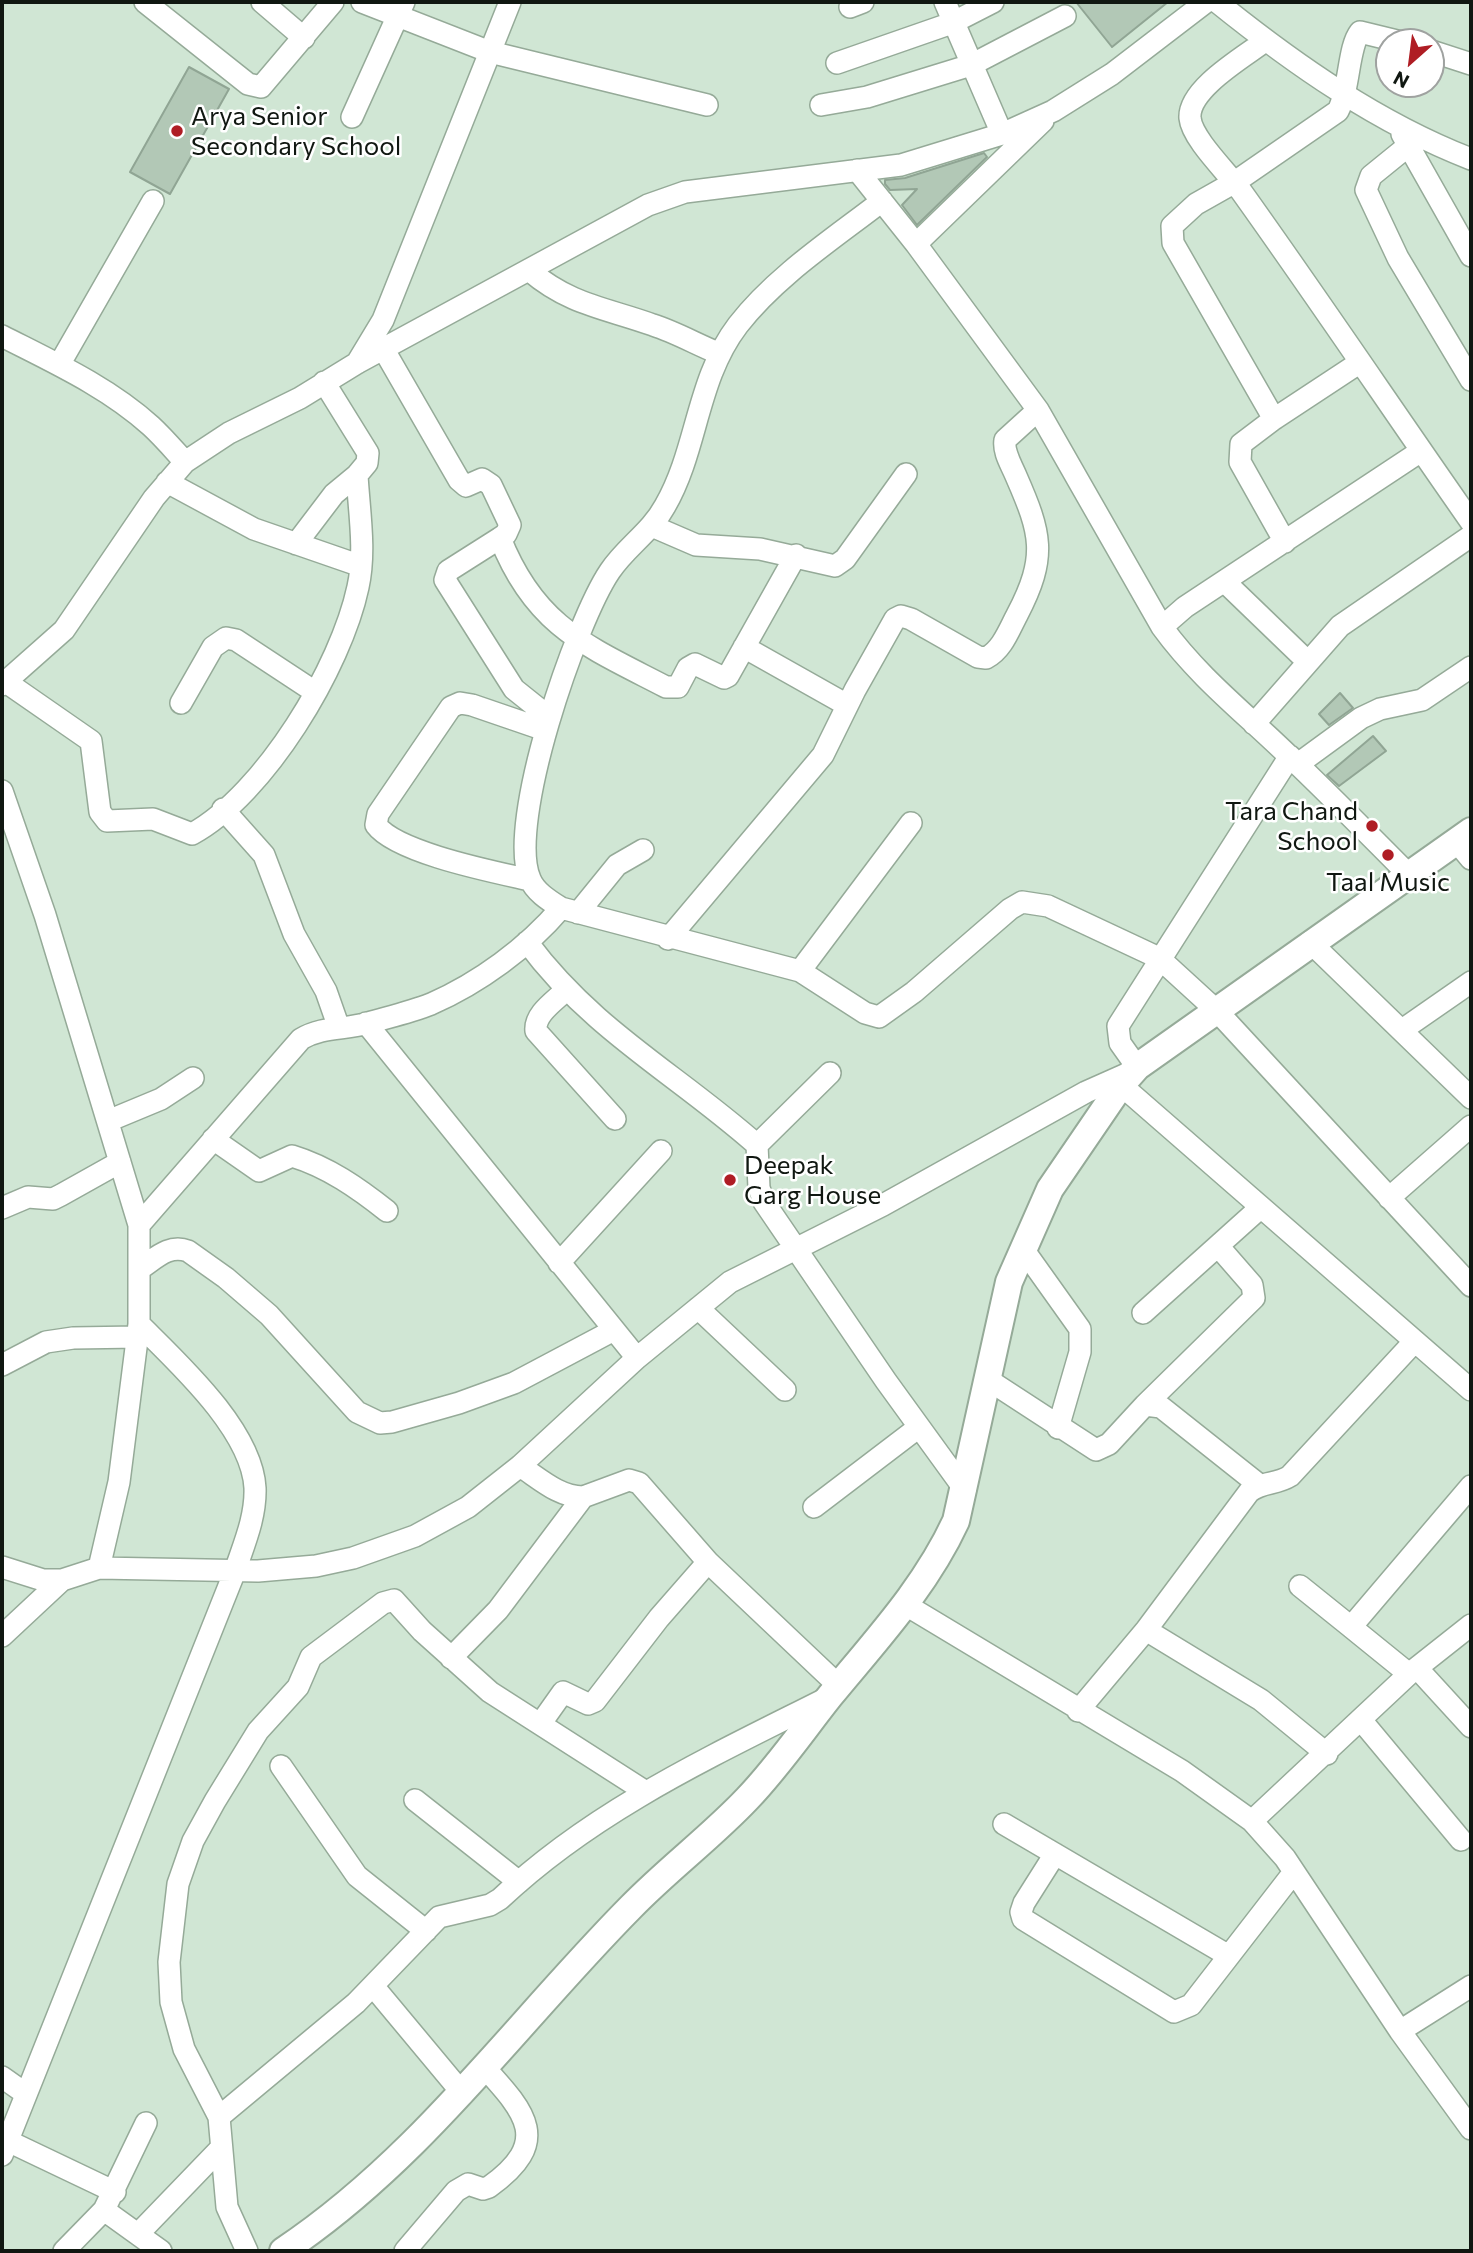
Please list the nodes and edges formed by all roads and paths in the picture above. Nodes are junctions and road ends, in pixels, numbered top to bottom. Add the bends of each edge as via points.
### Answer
1 (145, 2) edge
2 (262, 2) edge
3 (333, 2) edge
4 (362, 2) edge
5 (510, 2) edge
6 (945, 2) edge
7 (993, 2) edge
8 (1206, 2) edge
9 (1217, 2) edge
10 (401, 9) edge
11 (1065, 16) dead end
12 (952, 23) junction
13 (1375, 36) edge
14 (304, 37) junction
15 (1265, 41) junction
16 (490, 51) junction
17 (1445, 56) edge
18 (837, 63) dead end
19 (1471, 64) edge
20 (971, 65) junction
21 (1346, 95) junction
22 (707, 105) dead end
23 (821, 106) dead end
24 (1053, 111) junction
25 (352, 117) dead end
26 (1395, 123) junction
27 (1002, 134) junction
28 (1408, 146) junction
29 (1471, 159) edge
30 (858, 170) junction
31 (1235, 182) junction
32 (153, 201) dead end
33 (882, 201) junction
34 (916, 244) junction
35 (1471, 256) edge
36 (530, 271) junction
37 (2, 336) edge
38 (384, 350) junction
39 (718, 354) junction
40 (357, 363) junction
41 (1359, 363) junction
42 (59, 365) junction
43 (1471, 380) edge
44 (324, 382) junction
45 (1038, 410) junction
46 (1273, 419) junction
47 (1421, 451) junction
48 (185, 462) junction
49 (906, 474) dead end
50 (357, 475) junction
51 (166, 482) junction
52 (1471, 522) edge
53 (652, 526) junction
54 (1471, 536) edge
55 (500, 538) junction
56 (1285, 542) junction
57 (296, 544) junction
58 (796, 555) junction
59 (361, 566) junction
60 (1225, 582) junction
61 (1162, 627) junction
62 (576, 640) junction
63 (744, 647) junction
64 (1308, 662) junction
65 (1471, 667) edge
66 (4, 683) edge
67 (315, 692) junction
68 (181, 703) dead end
69 (848, 705) junction
70 (547, 724) junction
71 (1254, 724) junction
72 (1294, 760) junction
73 (2, 791) edge
74 (223, 809) junction
75 (911, 823) dead end
76 (1466, 844) edge
77 (643, 850) dead end
78 (1408, 874) junction
79 (530, 880) junction
80 (569, 910) junction
81 (668, 939) junction
82 (527, 942) junction
83 (1310, 942) junction
84 (1159, 958) junction
85 (800, 971) junction
86 (1471, 982) edge
87 (566, 990) junction
88 (1217, 1011) junction
89 (366, 1023) junction
90 (339, 1028) junction
91 (1402, 1030) junction
92 (830, 1073) dead end
93 (1129, 1075) junction
94 (193, 1078) dead end
95 (1471, 1098) edge
96 (615, 1119) dead end
97 (107, 1121) junction
98 (1471, 1126) edge
99 (213, 1139) junction
100 (757, 1145) junction
101 (661, 1150) dead end
102 (120, 1162) junction
103 (1388, 1198) junction
104 (2, 1208) edge
105 (1260, 1208) junction
106 (387, 1211) dead end
107 (139, 1225) junction
108 (1218, 1246) junction
109 (794, 1249) junction
110 (1023, 1249) junction
111 (559, 1264) junction
112 (141, 1268) junction
113 (1471, 1286) edge
114 (698, 1308) junction
115 (1143, 1313) dead end
116 (614, 1330) junction
117 (139, 1331) junction
118 (1413, 1342) junction
119 (637, 1358) junction
120 (2, 1365) edge
121 (987, 1379) junction
122 (785, 1390) dead end
123 (1471, 1390) edge
124 (1145, 1405) junction
125 (919, 1427) junction
126 (1058, 1428) junction
127 (520, 1466) junction
128 (1258, 1484) junction
129 (1471, 1486) edge
130 (965, 1490) junction
131 (583, 1497) junction
132 (814, 1507) dead end
133 (708, 1562) junction
134 (2, 1567) edge
135 (99, 1568) junction
136 (235, 1571) junction
137 (62, 1580) junction
138 (1300, 1586) dead end
139 (906, 1605) junction
140 (1471, 1625) edge
141 (1351, 1627) junction
142 (1146, 1630) junction
143 (2, 1636) edge
144 (451, 1658) junction
145 (1413, 1671) junction
146 (834, 1691) junction
147 (1078, 1711) junction
148 (1362, 1720) junction
149 (541, 1723) junction
150 (1471, 1727) edge
151 (1327, 1754) junction
152 (281, 1766) dead end
153 (646, 1792) junction
154 (415, 1800) dead end
155 (1252, 1821) junction
156 (1004, 1824) dead end
157 (1461, 1840) dead end
158 (1055, 1854) junction
159 (1294, 1872) junction
160 (519, 1882) junction
161 (426, 1931) junction
162 (1229, 1956) junction
163 (373, 1986) junction
164 (1471, 1986) edge
165 (1400, 2031) junction
166 (485, 2068) junction
167 (2, 2077) edge
168 (26, 2094) junction
169 (463, 2094) junction
170 (219, 2117) junction
171 (146, 2123) dead end
172 (1471, 2129) edge
173 (5, 2148) edge
174 (220, 2149) junction
175 (109, 2201) junction
176 (139, 2233) junction
177 (64, 2251) edge
178 (161, 2251) edge
179 (247, 2251) edge
180 (283, 2251) edge
181 (405, 2251) edge

1 - 14 street via 253,87 268,82
2 - 14 street
3 - 14 street
4 - 10 street
5 - 16 street
6 - 12 street
7 - 12 street
8 - 24 street via 1112,74
9 - 15 street
10 - 16 street
10 - 25 street
11 - 20 street
12 - 18 street
12 - 20 street
13 - 21 street via 1360,32
15 - 21 street
15 - 31 street via 1202,89 1192,103 1194,130
16 - 22 street
16 - 40 street via 383,320
17 - 19 street
20 - 23 street
20 - 27 street
21 - 26 street
21 - 31 street via 1327,121
24 - 27 street
24 - 34 street
26 - 28 street
26 - 29 street
27 - 30 street via 901,165
28 - 35 street
28 - 43 street via 1371,176 1366,190 1398,258
30 - 33 street
30 - 36 street via 685,192 648,205
31 - 41 street
31 - 46 street via 1189,209 1170,233
32 - 42 street
33 - 34 street
33 - 39 street via 764,295
34 - 45 street
36 - 38 street
36 - 39 street via 575,301 655,325
37 - 42 street
38 - 40 street
38 - 55 street via 459,480 467,485 482,479 491,485 510,525
39 - 53 street via 677,481
40 - 44 street
41 - 46 street
41 - 47 street
42 - 48 street via 151,426
44 - 48 street
44 - 50 street via 368,453 367,463
45 - 61 street
45 - 69 street via 1005,440 1006,455 1034,517 1040,543 1024,601 999,648 986,658 978,657 901,616 890,624
46 - 56 street via 1241,444 1240,462
47 - 52 street
47 - 56 street
48 - 51 street
49 - 58 street via 841,564
50 - 57 street via 334,494
50 - 59 street
51 - 57 street via 254,529
51 - 66 street via 64,629
53 - 58 street via 696,545
53 - 62 street via 610,570
54 - 64 street via 1353,615
55 - 62 street via 528,591
55 - 70 street via 448,571 445,580 514,689
56 - 60 street
57 - 59 street
58 - 63 street
59 - 67 street via 348,620
60 - 61 street
60 - 64 street
61 - 71 street via 1211,686
62 - 63 street via 673,689 695,664 719,677 728,676
62 - 70 street
63 - 69 street
64 - 71 street
65 - 72 street via 1422,700 1380,709
66 - 74 street via 91,741 100,812 107,821 153,819 192,834
67 - 68 street via 226,638 213,647
67 - 74 street via 284,744
69 - 81 street via 805,780
70 - 79 street via 525,853
70 - 79 street via 472,705 451,707 378,814 376,825 393,839 432,854
71 - 72 street
72 - 78 street
72 - 84 street
73 - 97 street
74 - 90 street via 264,855 294,934 326,990
75 - 85 street
76 - 78 main road
77 - 80 street via 617,865
78 - 83 main road
79 - 80 street
80 - 81 street
80 - 82 street
81 - 85 street
82 - 87 street
82 - 89 street via 449,995
83 - 88 main road
83 - 91 street
84 - 85 street via 1048,906 1022,902 879,1017 865,1013
84 - 88 street
84 - 93 street via 1118,1026
86 - 91 street
87 - 96 street via 540,1014 536,1031
87 - 100 street via 610,1031
88 - 93 main road
88 - 103 street
89 - 90 street
89 - 111 street
90 - 99 street via 315,1031 301,1039
91 - 95 street
92 - 100 street
93 - 105 street
93 - 109 street via 1086,1092
93 - 110 main road via 1050,1189
94 - 97 street via 161,1099
97 - 102 street
98 - 103 street
99 - 106 street via 259,1171 292,1156 302,1159 338,1176
99 - 107 street
100 - 109 street via 758,1188
101 - 111 street
102 - 104 street via 53,1199 28,1197
102 - 107 street
103 - 113 street
105 - 108 street
105 - 118 street
107 - 112 street
108 - 115 street
108 - 124 street via 1252,1284 1254,1298
109 - 114 street via 730,1282
109 - 125 street
110 - 121 main road via 1009,1282
110 - 126 street via 1080,1329 1080,1352
111 - 116 street
112 - 116 street via 167,1251 188,1251 248,1296 357,1412 380,1423 514,1383
112 - 117 street
114 - 119 street
114 - 122 street
116 - 119 street
117 - 120 street via 46,1342
117 - 135 street via 119,1482
117 - 136 street via 204,1390 249,1462 255,1487 253,1516
118 - 123 street
118 - 128 street via 1290,1476 1278,1483
119 - 127 street
121 - 126 street
121 - 130 main road
124 - 126 street via 1096,1450
124 - 128 street via 1161,1407
125 - 130 street
125 - 132 street
127 - 131 street via 564,1495
127 - 136 street via 468,1507 415,1536 316,1566
128 - 142 street
129 - 141 street
130 - 139 main road via 939,1557
131 - 133 street via 629,1480 639,1483
131 - 144 street via 498,1611
133 - 146 street
133 - 149 street via 596,1700 588,1703 563,1692
134 - 137 street via 43,1580
135 - 136 street
135 - 137 street
136 - 168 street
137 - 143 street
138 - 141 street
139 - 146 main road
139 - 147 street
140 - 145 street
141 - 145 street
142 - 147 street
142 - 151 street via 1261,1700
144 - 149 street via 490,1692
144 - 170 street via 400,1605 383,1603 311,1657 298,1687 258,1731 193,1840 178,1884 171,2002 184,2049
145 - 148 street
145 - 150 street
146 - 153 street
146 - 166 main road via 748,1798 631,1907
147 - 155 street via 1182,1771
148 - 151 street
148 - 157 street
149 - 153 street
151 - 155 street
152 - 161 street via 357,1876
153 - 160 street via 585,1830
154 - 160 street
155 - 159 street
156 - 158 street
158 - 162 street
158 - 162 street via 1024,1903 1023,1919 1163,2008 1174,2012 1191,2005
159 - 162 street
159 - 165 street
160 - 161 street via 490,1905 446,1914
161 - 163 street
163 - 169 street
163 - 170 street
164 - 165 street
165 - 172 street
166 - 169 main road
166 - 181 street via 523,2113 528,2134 525,2146 489,2187 468,2184 456,2191
167 - 168 street
168 - 173 street
169 - 180 main road via 382,2173 321,2226
170 - 174 street
171 - 175 street
173 - 175 street
174 - 176 street
174 - 179 street via 227,2207
175 - 176 street
175 - 177 street
176 - 178 street

